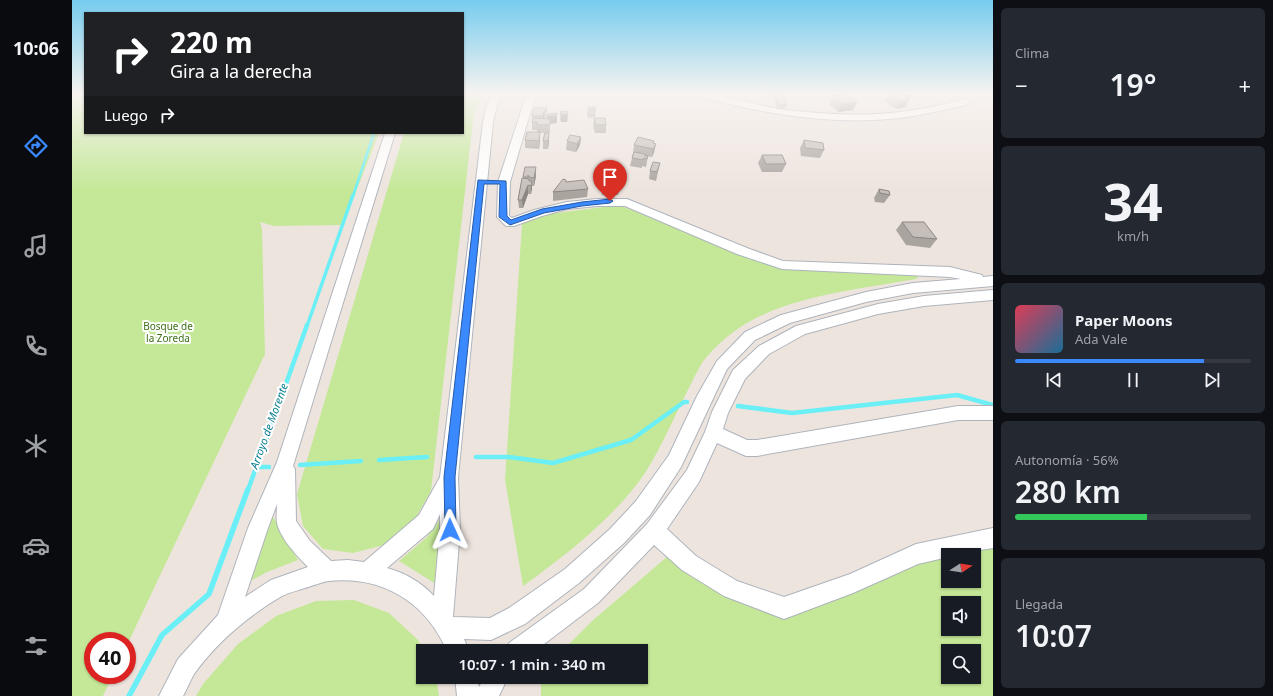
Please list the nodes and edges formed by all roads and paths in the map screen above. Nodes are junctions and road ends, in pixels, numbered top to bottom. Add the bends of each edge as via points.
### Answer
1 (488, 125) edge
2 (517, 125) edge
3 (390, 134) edge
4 (492, 182) junction
5 (993, 286) edge
6 (993, 413) edge
7 (713, 433) junction
8 (286, 462) junction
9 (449, 477) junction
10 (654, 531) junction
11 (993, 538) edge
12 (327, 571) junction
13 (368, 572) junction
14 (226, 622) junction
15 (445, 624) junction
16 (455, 644) edge
17 (526, 644) edge
18 (467, 684) edge
19 (493, 684) edge
20 (171, 696) edge
21 (469, 696) edge
22 (487, 696) edge

1 - 4 street
2 - 4 street
3 - 8 street
4 - 5 street via 503,217 510,223 542,211 582,204 610,201 626,203 742,252 782,265 950,272
4 - 9 street
5 - 7 street via 878,309 801,330 780,340 764,350 739,375 720,412
5 - 15 street via 913,288 866,297 786,319 750,336 722,365 702,401 675,461 643,508 617,536 572,576 517,616 491,629
6 - 7 street via 958,413 757,448 746,448
7 - 10 street via 693,476
8 - 12 street via 287,524 303,548
8 - 14 street via 258,528
9 - 13 street via 426,522
9 - 15 street via 450,530
10 - 11 street via 689,563 731,589 784,608 853,583 916,554
10 - 17 street via 591,596
12 - 13 street
12 - 14 street via 278,587
13 - 15 street via 397,581 418,594
14 - 20 street via 186,667
15 - 16 street
18 - 21 street
19 - 22 street

